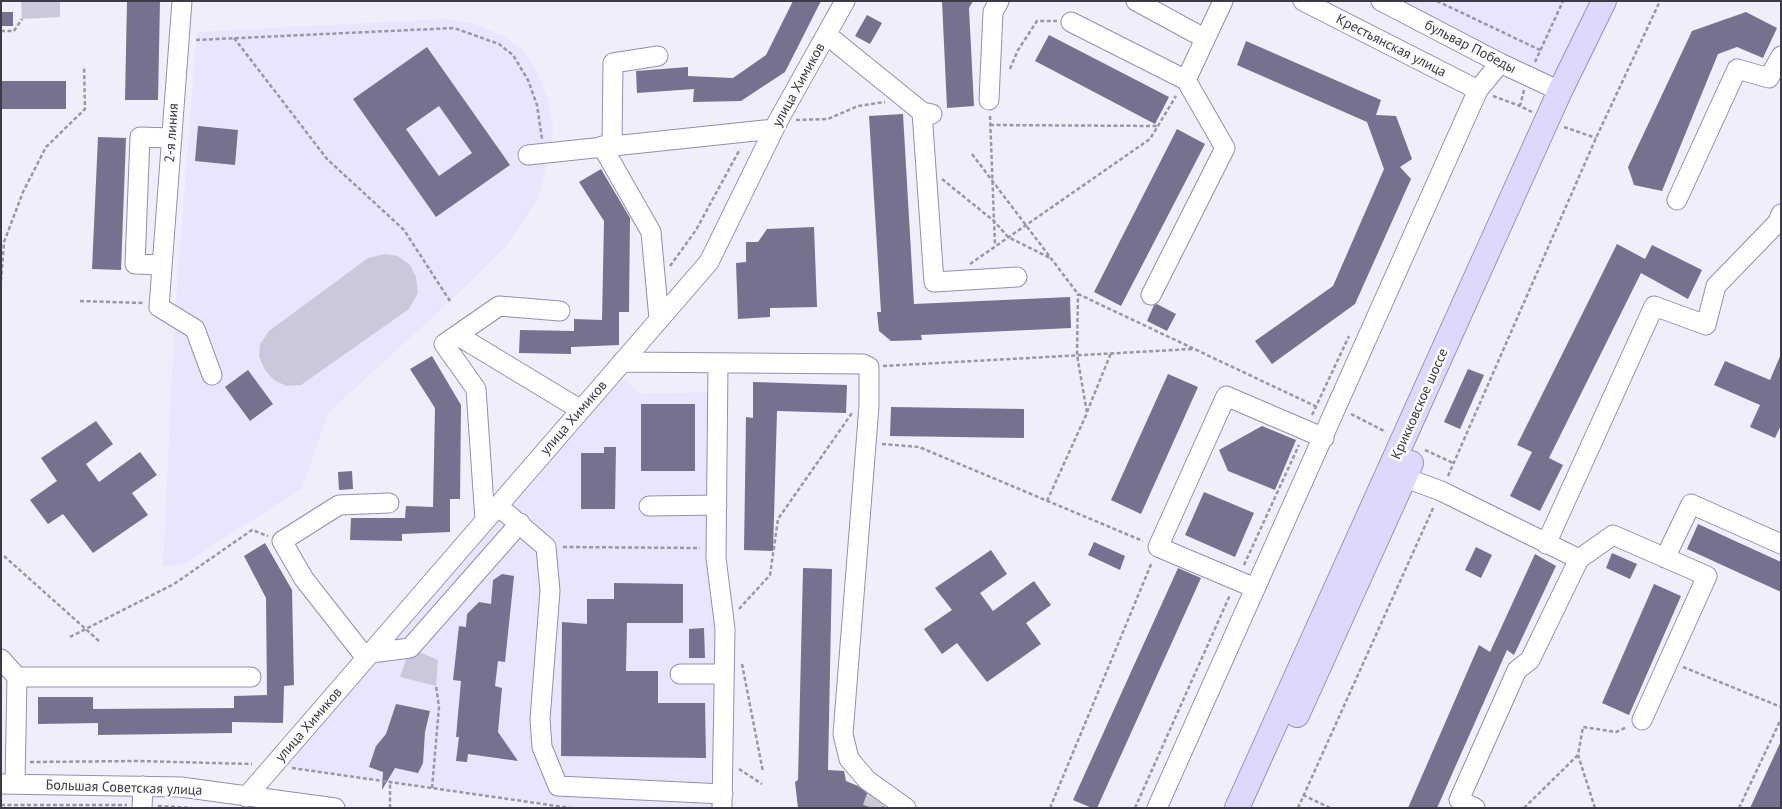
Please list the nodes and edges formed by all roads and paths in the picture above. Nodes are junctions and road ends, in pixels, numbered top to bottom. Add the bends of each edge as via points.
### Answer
1 (182, 1) edge
2 (845, 1) edge
3 (999, 1) edge
4 (1136, 1) edge
5 (1224, 1) edge
6 (1303, 1) edge
7 (1381, 1) edge
8 (1437, 1) edge
9 (1563, 1) edge
10 (1604, 1) edge
11 (1620, 1) edge
12 (1660, 1) edge
13 (22, 19) dead end
14 (1071, 22) joint
15 (1, 31) edge
16 (827, 35) junction
17 (180, 38) junction
18 (234, 38) junction
19 (1204, 38) junction
20 (1540, 50) junction
21 (658, 56) dead end
22 (1781, 56) edge
23 (1500, 63) junction
24 (84, 66) dead end
25 (1010, 69) dead end
26 (1528, 76) junction
27 (1186, 80) junction
28 (1478, 90) junction
29 (1560, 91) junction
30 (892, 100) dead end
31 (989, 103) joint
32 (776, 125) junction
33 (990, 125) junction
34 (1158, 126) junction
35 (750, 132) junction
36 (172, 138) junction
37 (607, 146) junction
38 (535, 154) joint
39 (972, 154) dead end
40 (925, 165) junction
41 (992, 180) junction
42 (1677, 200) dead end
43 (1781, 214) edge
44 (994, 222) junction
45 (1026, 225) junction
46 (1008, 237) junction
47 (995, 246) junction
48 (1051, 258) junction
49 (162, 265) junction
50 (1017, 277) dead end
51 (1, 281) edge
52 (944, 282) junction
53 (656, 286) junction
54 (1078, 294) junction
55 (1151, 295) dead end
56 (80, 301) dead end
57 (450, 301) dead end
58 (160, 303) junction
59 (560, 310) dead end
60 (660, 319) junction
61 (458, 334) junction
62 (1194, 349) junction
63 (1111, 354) junction
64 (1077, 355) junction
65 (622, 362) junction
66 (718, 363) junction
67 (869, 367) junction
68 (212, 375) dead end
69 (1337, 408) junction
70 (581, 410) junction
71 (854, 410) dead end
72 (1087, 414) junction
73 (1324, 438) junction
74 (866, 442) junction
75 (1410, 444) junction
76 (1454, 463) junction
77 (1396, 475) junction
78 (1441, 491) junction
79 (1047, 501) junction
80 (389, 503) dead end
81 (717, 505) junction
82 (498, 506) junction
83 (649, 506) dead end
84 (486, 520) junction
85 (520, 523) junction
86 (282, 541) junction
87 (1546, 544) junction
88 (1781, 544) edge
89 (546, 547) junction
90 (1158, 547) junction
91 (716, 548) junction
92 (4, 556) dead end
93 (1664, 558) junction
94 (1579, 559) junction
95 (1255, 588) junction
96 (734, 614) dead end
97 (85, 630) junction
98 (70, 637) dead end
99 (100, 641) dead end
100 (369, 655) junction
101 (741, 658) dead end
102 (1, 659) edge
103 (1669, 661) junction
104 (680, 674) dead end
105 (724, 674) junction
106 (17, 677) junction
107 (251, 677) dead end
108 (436, 686) dead end
109 (1781, 707) edge
110 (1781, 719) edge
111 (1642, 720) joint
112 (1578, 755) junction
113 (723, 759) junction
114 (16, 762) junction
115 (274, 765) junction
116 (763, 772) dead end
117 (390, 782) junction
118 (8, 784) edge
119 (762, 784) dead end
120 (143, 786) junction
121 (432, 788) junction
122 (1303, 795) junction
123 (246, 797) junction
124 (722, 801) edge
125 (1, 805) edge
126 (142, 807) edge
127 (192, 808) edge
128 (335, 808) edge
129 (390, 808) edge
130 (571, 808) edge
131 (906, 808) edge
132 (1050, 808) edge
133 (1157, 808) edge
134 (1237, 808) edge
135 (1255, 808) edge
136 (1298, 808) edge
137 (1330, 808) edge
138 (1475, 808) edge
139 (1524, 808) edge
140 (1595, 808) edge
141 (1738, 808) edge

1 - 17 street, 2-я линия
2 - 16 street, улица Химиков
3 - 31 street via 993,12
4 - 19 street
5 - 19 street
6 - 28 street, Крестьянская улица
7 - 23 street, бульвар Победы
8 - 20 path
9 - 20 path
10 - 29 main road, Крикковское шоссе
11 - 75 main road
12 - 76 path via 1596,138
13 - 15 path via 14,31
14 - 25 path via 1037,21
14 - 27 street
16 - 32 street, улица Химиков
16 - 40 street via 927,113
17 - 18 path
17 - 36 street, 2-я линия
18 - 38 path via 443,27 475,34 499,44 513,56 528,80 542,128
18 - 57 path via 328,159 404,230
19 - 27 street
20 - 26 path
21 - 37 street via 613,63
22 - 42 street via 1769,78 1736,69
23 - 26 street, бульвар Победы
23 - 28 street
24 - 51 path via 86,109 46,147 23,192 4,242
26 - 29 street, бульвар Победы
27 - 34 path
27 - 55 street via 1225,148
28 - 69 street
29 - 75 main road, Крикковское шоссе
30 - 32 path via 858,106 828,119
31 - 33 path
32 - 35 street
32 - 60 street, улица Химиков via 709,262
33 - 34 path
33 - 41 path
34 - 45 path via 1150,139
35 - 37 street
35 - 53 path via 696,230
36 - 49 street, 2-я линия
36 - 49 street via 140,138 135,264
37 - 38 street
37 - 53 street via 651,232
39 - 41 path
40 - 44 path
40 - 52 street via 934,282
41 - 44 path
41 - 45 path
43 - 87 street via 1778,222 1716,286 1706,325 1654,306
44 - 46 path
44 - 47 path
45 - 46 path
45 - 48 path
46 - 47 path
46 - 48 path
47 - 52 path
48 - 54 path
49 - 58 street, 2-я линия
50 - 52 street
53 - 60 street
54 - 62 path
54 - 64 path
56 - 58 path
58 - 68 street via 159,307 195,329
59 - 61 street via 499,306
60 - 65 street, улица Химиков
61 - 70 street
61 - 84 street via 444,344 476,389
62 - 63 path
62 - 69 path via 1314,406
63 - 64 path
63 - 72 path
64 - 67 path
64 - 72 path
65 - 66 street
65 - 70 street, улица Химиков
66 - 67 street via 863,364
66 - 81 street
67 - 74 street
69 - 73 street
69 - 75 path
70 - 82 street, улица Химиков
71 - 96 path via 778,518 770,575
72 - 79 path
73 - 90 street via 1226,396
73 - 95 street
74 - 79 path via 919,447
74 - 131 street via 843,734 850,759 867,780
75 - 76 path
75 - 77 main road, Крикковское шоссе
76 - 78 path
77 - 78 street
77 - 134 main road, Крикковское шоссе
77 - 135 main road
78 - 87 street
78 - 122 path
79 - 90 path
80 - 86 street via 340,505
81 - 83 street
81 - 91 street
82 - 84 street, улица Химиков
82 - 85 street
84 - 100 street, улица Химиков
85 - 89 street
85 - 100 street via 410,648
86 - 97 path via 252,530 174,584
86 - 100 street via 304,579
87 - 94 street
88 - 93 street via 1691,504
89 - 91 path
89 - 124 street via 550,591 540,719 542,747 558,786
90 - 95 street
90 - 132 path
91 - 105 street via 725,628
92 - 97 path
93 - 94 street via 1613,535
93 - 103 street via 1707,576
94 - 138 street via 1530,660 1516,670 1459,800
95 - 133 street
97 - 98 path
97 - 99 path
100 - 115 street, улица Химиков
101 - 116 path
102 - 106 street
103 - 109 path
103 - 111 street
104 - 105 street
105 - 113 street
106 - 107 street
106 - 114 street
108 - 121 path via 439,707
110 - 141 path
111 - 112 path via 1616,732 1583,727
112 - 139 path
112 - 140 path
113 - 119 path
113 - 124 street
114 - 115 path
114 - 118 street
115 - 117 path
115 - 123 street, улица Химиков
117 - 121 path
117 - 129 path
118 - 120 street, Большая Советская улица
120 - 123 street, Большая Советская улица via 181,787
120 - 126 street
121 - 130 path
122 - 136 path
122 - 137 path
123 - 128 street, Большая Советская улица
125 - 126 path
126 - 127 path

